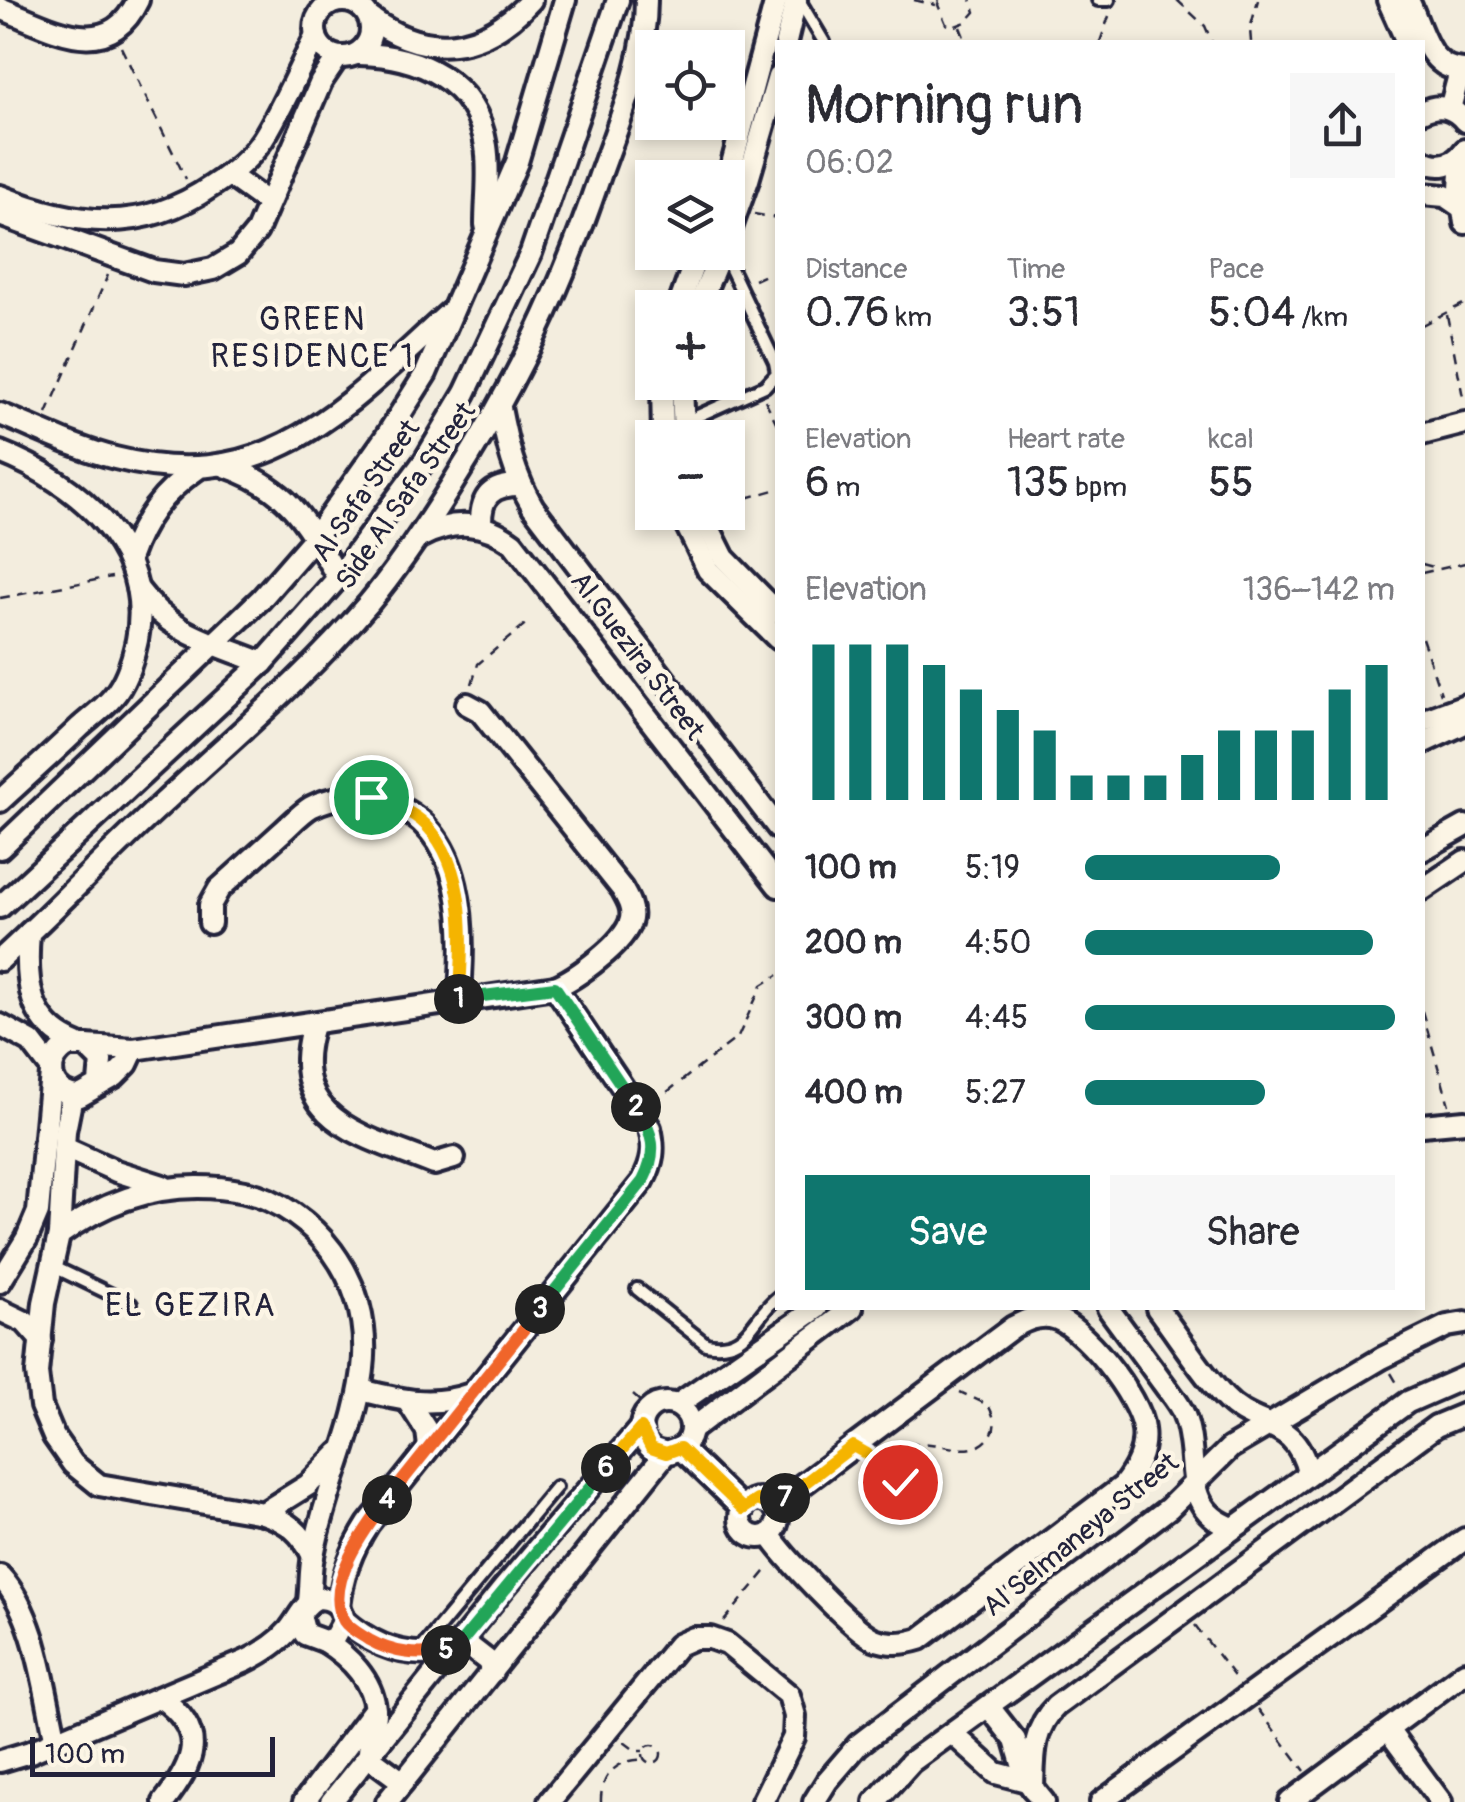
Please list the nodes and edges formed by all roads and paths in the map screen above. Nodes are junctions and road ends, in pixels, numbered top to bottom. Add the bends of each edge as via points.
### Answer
1 (138, 0) edge
2 (530, 0) edge
3 (565, 0) edge
4 (618, 0) edge
5 (646, 0) edge
6 (776, 0) edge
7 (798, 0) edge
8 (914, 0) edge
9 (971, 0) edge
10 (1098, 0) edge
11 (1109, 0) edge
12 (1177, 0) edge
13 (1258, 0) edge
14 (1388, 0) edge
15 (1408, 0) edge
16 (938, 2) edge
17 (0, 8) edge
18 (364, 8) edge
19 (1109, 16) dead end
20 (318, 17) edge
21 (960, 25) junction
22 (114, 32) junction
23 (787, 40) edge
24 (823, 40) edge
25 (965, 40) edge
26 (1101, 40) edge
27 (1211, 40) edge
28 (1251, 40) edge
29 (1406, 40) edge
30 (348, 55) junction
31 (1462, 70) edge
32 (775, 95) edge
33 (1425, 111) edge
34 (1457, 115) edge
35 (771, 120) edge
36 (1457, 157) edge
37 (733, 160) edge
38 (1425, 160) edge
39 (229, 175) junction
40 (745, 189) edge
41 (1425, 189) edge
42 (1425, 193) edge
43 (0, 196) edge
44 (196, 198) junction
45 (268, 204) junction
46 (745, 212) edge
47 (0, 215) edge
48 (1463, 215) edge
49 (775, 217) edge
50 (130, 220) junction
51 (485, 239) junction
52 (122, 257) junction
53 (730, 270) edge
54 (1465, 303) edge
55 (458, 304) junction
56 (1446, 315) junction
57 (1425, 324) edge
58 (775, 365) edge
59 (775, 379) edge
60 (760, 389) junction
61 (500, 408) junction
62 (1465, 409) edge
63 (0, 414) edge
64 (703, 420) edge
65 (775, 420) edge
66 (1465, 423) edge
67 (40, 430) junction
68 (1425, 433) edge
69 (0, 452) edge
70 (225, 466) junction
71 (197, 469) junction
72 (520, 486) junction
73 (775, 489) edge
74 (745, 497) edge
75 (481, 526) junction
76 (700, 530) edge
77 (314, 537) junction
78 (418, 538) junction
79 (1465, 563) edge
80 (1425, 565) edge
81 (1438, 568) junction
82 (133, 573) junction
83 (1425, 573) edge
84 (338, 578) junction
85 (0, 598) edge
86 (749, 600) junction
87 (775, 612) edge
88 (530, 621) dead end
89 (775, 635) edge
90 (217, 644) junction
91 (1425, 644) edge
92 (262, 662) junction
93 (115, 696) junction
94 (472, 705) joint
95 (1459, 713) edge
96 (138, 718) junction
97 (1425, 720) edge
98 (1425, 741) edge
99 (136, 779) junction
100 (0, 802) edge
101 (160, 805) junction
102 (773, 823) edge
103 (1465, 826) edge
104 (742, 840) junction
105 (0, 848) edge
106 (1425, 848) edge
107 (1465, 861) edge
108 (775, 882) edge
109 (1425, 888) edge
110 (0, 908) edge
111 (210, 923) dead end
112 (29, 933) junction
113 (0, 960) edge
114 (775, 978) edge
115 (555, 987) junction
116 (458, 1002) junction
117 (40, 1016) junction
118 (1425, 1020) edge
119 (313, 1024) junction
120 (10, 1029) edge
121 (82, 1045) junction
122 (134, 1049) junction
123 (51, 1071) junction
124 (100, 1083) junction
125 (72, 1096) junction
126 (640, 1112) junction
127 (1459, 1121) edge
128 (1425, 1124) edge
129 (65, 1148) junction
130 (454, 1158) dead end
131 (170, 1188) junction
132 (59, 1235) junction
133 (52, 1266) junction
134 (0, 1282) edge
135 (637, 1290) dead end
136 (775, 1299) edge
137 (131, 1304) dead end
138 (0, 1310) edge
139 (814, 1310) edge
140 (849, 1310) edge
141 (1109, 1310) edge
142 (1158, 1310) edge
143 (1465, 1324) edge
144 (41, 1340) junction
145 (1382, 1358) junction
146 (1465, 1377) edge
147 (934, 1385) junction
148 (361, 1390) junction
149 (472, 1393) junction
150 (633, 1395) dead end
151 (1408, 1402) junction
152 (409, 1403) junction
153 (677, 1406) junction
154 (1465, 1414) edge
155 (645, 1418) junction
156 (1274, 1424) junction
157 (679, 1444) junction
158 (853, 1446) junction
159 (344, 1447) junction
160 (428, 1447) junction
161 (1308, 1473) junction
162 (894, 1478) junction
163 (886, 1479) junction
164 (1194, 1482) junction
165 (556, 1487) dead end
166 (774, 1506) junction
167 (743, 1509) junction
168 (263, 1513) junction
169 (1233, 1528) junction
170 (1465, 1539) edge
171 (775, 1544) junction
172 (313, 1556) junction
173 (0, 1576) edge
174 (305, 1608) junction
175 (342, 1613) junction
176 (710, 1638) junction
177 (324, 1642) junction
178 (458, 1646) junction
179 (418, 1654) junction
180 (492, 1672) junction
181 (1465, 1672) edge
182 (161, 1698) junction
183 (989, 1707) junction
184 (374, 1709) junction
185 (613, 1724) junction
186 (1388, 1730) junction
187 (953, 1734) junction
188 (56, 1741) junction
189 (644, 1751) junction
190 (370, 1757) junction
191 (0, 1760) edge
192 (645, 1760) junction
193 (403, 1782) junction
194 (1034, 1790) edge
195 (1299, 1799) edge
196 (164, 1802) edge
197 (304, 1802) edge
198 (331, 1802) edge
199 (387, 1802) edge
200 (550, 1802) edge
201 (601, 1802) edge
202 (762, 1802) edge
203 (814, 1802) edge
204 (876, 1802) edge
205 (1101, 1802) edge
206 (1441, 1802) edge

1 - 22 street
2 - 18 street via 488,36 434,46 384,28
3 - 51 street, Al Safa Street via 517,162
4 - 84 street, Al Safa Street via 500,324 425,460
5 - 61 street, Side Al Safa Street via 640,59 582,227 542,328
6 - 37 street
7 - 23 street
7 - 24 lane
8 - 16 path
9 - 21 path via 975,12
10 - 11 lane
12 - 27 path
13 - 28 path
14 - 29 street
15 - 31 street via 1432,55
16 - 21 path via 946,24
17 - 22 street via 70,35
18 - 20 street via 344,0
18 - 30 street via 371,37
19 - 26 path
20 - 30 street via 320,46
20 - 39 street via 262,140
21 - 25 path
22 - 44 path
30 - 45 street via 321,82
30 - 51 street via 396,56 430,67 470,101 487,150
31 - 34 street
32 - 35 street
33 - 34 street via 1440,107
35 - 40 street
36 - 38 street
36 - 41 street
36 - 48 street
39 - 44 street
39 - 45 street
42 - 48 street via 1445,196
43 - 50 street via 60,217
44 - 50 street
45 - 52 street via 238,254 213,269 184,276
46 - 49 path
47 - 52 street
50 - 52 street
51 - 55 street, Al Safa Street
52 - 67 path
53 - 58 lane
54 - 56 path
55 - 70 street via 333,416 300,437
55 - 77 street, Al Safa Street via 426,374
56 - 57 path
56 - 62 path
59 - 60 lane
60 - 64 lane
60 - 65 path
61 - 72 street, Al Guezira Street
61 - 78 street, Side Al Safa Street
63 - 67 street
66 - 68 street
67 - 71 street via 116,458
69 - 82 street via 83,500 109,528
70 - 71 street
70 - 77 street via 278,491
71 - 82 street via 154,507 139,532
72 - 75 street via 488,494
72 - 102 street, Al Guezira Street
73 - 74 path
75 - 78 street via 438,528
75 - 104 street, Al Guezira Street via 528,559
76 - 86 street
77 - 84 street
77 - 90 street, Al Safa Street
78 - 101 street, Side Al Safa Street via 314,663
79 - 81 path
80 - 81 path
81 - 83 path
82 - 85 path
82 - 90 street via 170,624
82 - 93 street via 138,632
84 - 92 street, Al Safa Street
86 - 87 street
86 - 89 street
88 - 94 path via 478,664
90 - 92 street
90 - 96 street, Al Safa Street
91 - 95 path
92 - 99 street, Al Safa Street
93 - 96 street
93 - 100 street
94 - 115 street via 630,903 624,934
95 - 97 street
95 - 98 street
96 - 105 street, Al Safa Street
99 - 101 street
99 - 110 street, Al Safa Street
101 - 112 street, Side Al Safa Street
102 - 104 street
103 - 106 street
104 - 108 street, Al Guezira Street
107 - 109 street
111 - 116 street via 219,889 309,808 371,797 401,807 445,851 462,926
112 - 113 street, Side Al Safa Street
112 - 117 street via 30,988
114 - 126 path via 762,985 738,1037
115 - 116 street
115 - 126 street
116 - 119 street
117 - 120 street
117 - 121 street via 62,1038
118 - 127 path
119 - 122 street
119 - 130 street via 307,1080 319,1106 340,1126 434,1164
120 - 123 street via 39,1050
121 - 122 street
121 - 123 street via 59,1051
121 - 124 street via 101,1061
122 - 124 street via 115,1076
123 - 125 street via 54,1084
123 - 134 street via 38,1212
124 - 125 street
125 - 129 street
126 - 149 street via 654,1146 643,1181
127 - 128 street
129 - 131 street
129 - 132 street
131 - 132 street via 100,1208
131 - 148 street via 252,1193 289,1210 321,1236 346,1270 361,1308
132 - 133 street
133 - 137 lane
133 - 144 street
135 - 136 lane via 706,1344 720,1347 740,1340
138 - 144 street via 26,1322
139 - 153 street
140 - 157 street
141 - 164 street via 1184,1412
142 - 156 street via 1222,1396
143 - 145 street, Al Selmaneya Street
144 - 168 street via 41,1406 74,1464 100,1485
145 - 151 path
145 - 156 street, Al Selmaneya Street
146 - 151 street
147 - 158 street
147 - 162 path via 980,1399 992,1413 994,1432 970,1448 914,1444 894,1464
147 - 171 street via 1031,1318 1070,1324 1138,1410 1144,1430 1136,1470 1092,1510 907,1643 868,1636
148 - 152 street
148 - 159 street
149 - 152 street
149 - 160 street
150 - 155 path
151 - 161 street
152 - 160 street via 420,1415
153 - 155 street via 662,1403
153 - 157 street via 688,1416
154 - 194 street via 1436,1426 1056,1706 1038,1731
155 - 157 street via 651,1448
155 - 178 street
156 - 161 street via 1298,1444
156 - 164 street, Al Selmaneya Street via 1230,1448
157 - 167 street
157 - 180 street
158 - 163 path
158 - 166 street
159 - 168 street via 308,1485
159 - 172 street
160 - 175 street via 352,1549 342,1577
161 - 169 street
162 - 163 path
162 - 163 path via 902,1490 893,1497 882,1489
164 - 169 street via 1206,1512
164 - 203 street, Al Selmaneya Street via 1169,1508 882,1724
165 - 179 lane
166 - 167 street via 757,1500
166 - 171 street
167 - 171 street via 741,1523 749,1534
168 - 172 street via 285,1520
169 - 183 street
170 - 205 street
171 - 176 path
172 - 174 street
173 - 188 street via 26,1615
174 - 175 street via 326,1598
174 - 177 street via 305,1634
174 - 182 street via 268,1650
175 - 177 street via 334,1638
175 - 179 street via 378,1644
176 - 185 street via 678,1645
176 - 202 street via 727,1644 789,1695 794,1736
177 - 184 street via 357,1669
178 - 179 street
178 - 180 street via 480,1652
178 - 190 street
180 - 193 street
181 - 186 street
182 - 188 street
182 - 196 street via 185,1720 193,1752
183 - 187 street
183 - 194 street via 1016,1740
184 - 190 street
184 - 197 street
185 - 189 path via 628,1748
185 - 200 street
186 - 195 street
186 - 206 street
187 - 194 street via 996,1773
187 - 204 street via 912,1762
188 - 191 street
189 - 192 path
189 - 192 path via 655,1746 660,1753 653,1763
190 - 193 street
190 - 198 street
192 - 201 path via 611,1771
193 - 199 street

